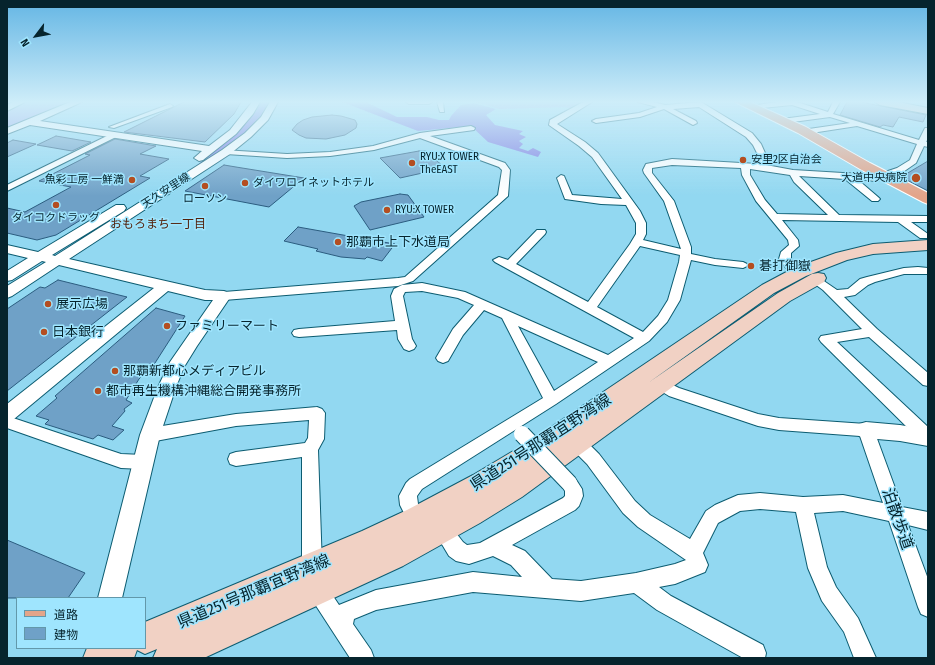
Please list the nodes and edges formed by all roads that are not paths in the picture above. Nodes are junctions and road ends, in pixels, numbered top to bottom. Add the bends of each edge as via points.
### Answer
1 (110, 133) edge
2 (125, 133) edge
3 (229, 133) edge
4 (250, 133) edge
5 (434, 133) edge
6 (565, 133) edge
7 (746, 133) edge
8 (807, 133) edge
9 (887, 133) edge
10 (927, 133) edge
11 (420, 135) junction
12 (925, 144) edge
13 (211, 149) junction
14 (226, 152) junction
15 (745, 166) junction
16 (762, 167) junction
17 (793, 173) junction
18 (884, 176) junction
19 (848, 177) junction
20 (561, 178) dead end
21 (7, 188) edge
22 (875, 199) dead end
23 (928, 199) edge
24 (629, 202) junction
25 (775, 217) junction
26 (837, 218) junction
27 (899, 218) junction
28 (928, 219) edge
29 (541, 232) dead end
30 (637, 242) junction
31 (927, 245) edge
32 (7, 249) edge
33 (686, 254) junction
34 (40, 257) junction
35 (58, 260) junction
36 (743, 265) dead end
37 (928, 271) edge
38 (807, 276) junction
39 (7, 277) edge
40 (165, 286) junction
41 (7, 293) edge
42 (834, 294) junction
43 (224, 296) junction
44 (482, 304) junction
45 (590, 308) junction
46 (507, 316) junction
47 (403, 325) junction
48 (872, 332) junction
49 (299, 333) dead end
50 (644, 338) junction
51 (409, 346) dead end
52 (443, 358) dead end
53 (609, 361) junction
54 (928, 381) edge
55 (661, 384) junction
56 (551, 400) junction
57 (7, 414) edge
58 (7, 422) edge
59 (517, 429) junction
60 (866, 430) junction
61 (150, 434) junction
62 (928, 437) edge
63 (578, 444) junction
64 (310, 449) junction
65 (236, 459) dead end
66 (143, 462) junction
67 (803, 505) junction
68 (895, 514) junction
69 (416, 519) junction
70 (928, 521) edge
71 (443, 530) junction
72 (493, 546) junction
73 (694, 552) junction
74 (312, 567) junction
75 (636, 582) junction
76 (547, 588) junction
77 (318, 591) junction
78 (110, 597) edge
79 (928, 607) edge
80 (342, 628) junction
81 (146, 638) edge
82 (120, 649) edge
83 (99, 658) edge
84 (169, 658) edge
85 (363, 658) edge
86 (754, 658) edge
87 (865, 658) edge

1 - 21 street
2 - 13 street
3 - 13 street, 天久安里線
4 - 14 street, 天久安里線
5 - 11 street
6 - 24 street via 595,155
7 - 16 street via 757,144
8 - 18 main road
9 - 12 street
10 - 12 street
11 - 14 street via 363,150 330,154 287,156
11 - 43 street via 502,165 506,170 503,196 413,276 398,282
12 - 18 street via 913,161 900,170
13 - 34 street, 天久安里線 via 180,172
14 - 35 street, 天久安里線
15 - 16 street
15 - 25 street via 746,174 761,201
15 - 33 street via 672,162 655,164 647,168 669,201 686,247
16 - 17 street
17 - 19 street
17 - 26 street via 797,180
18 - 19 street
18 - 23 main road
19 - 22 street
20 - 24 street via 568,197 600,202
24 - 30 street via 641,223 641,234
25 - 26 street
25 - 38 street via 795,244 786,252 785,259 790,266
26 - 27 street
27 - 28 street
27 - 31 street
29 - 45 street via 504,262
30 - 33 street
30 - 45 street
31 - 38 main road, 県道251号那覇宜野湾線 via 873,262
32 - 34 street
33 - 36 street via 715,262
33 - 50 street via 674,300 663,319
34 - 35 street
34 - 39 street, 天久安里線
35 - 40 street
35 - 41 street, 天久安里線
37 - 42 street via 904,271 871,279 851,292
38 - 42 street
38 - 55 main road, 県道251号那覇宜野湾線 via 784,297
38 - 69 main road, 県道251号那覇宜野湾線 via 768,289 543,445 482,483
40 - 43 street via 212,296
40 - 57 street
42 - 48 street
43 - 61 street via 176,366
44 - 46 street
44 - 47 street via 461,295 422,287 403,288 397,296
44 - 52 street via 458,332
45 - 50 street
46 - 53 street
46 - 56 street
47 - 49 street
47 - 51 street
48 - 54 street
48 - 62 street via 826,339
50 - 53 street
53 - 56 street
55 - 60 street via 674,392 758,420 779,424
55 - 63 main road, 県道251号那覇宜野湾線
56 - 59 street
58 - 66 street via 121,460
59 - 69 street via 412,488 408,496 409,505
59 - 72 street, bridge via 569,483 574,496 569,504
60 - 62 street
60 - 68 street, 泊散歩道
61 - 64 street via 236,420 317,413 316,439
61 - 66 street
63 - 71 main road, 県道251号那覇宜野湾線 via 513,489
63 - 73 street via 593,459 629,507 644,521
64 - 65 street
64 - 74 street
66 - 78 street
67 - 68 street via 843,502
67 - 73 street via 760,501 738,504 721,510 712,517
67 - 87 street via 818,568 829,594 851,625
68 - 70 street
68 - 79 street, 泊散歩道
69 - 74 main road, 県道251号那覇宜野湾線
71 - 72 street via 456,550 463,554 470,555
71 - 77 main road, 県道251号那覇宜野湾線
72 - 76 street via 518,558
73 - 75 street via 698,565 675,574
74 - 81 main road, 県道251号那覇宜野湾線
75 - 76 street via 581,591
75 - 86 street via 664,604 755,653
76 - 80 street via 473,582 376,600 344,613
77 - 80 street
77 - 84 main road, 県道251号那覇宜野湾線
80 - 85 street
82 - 83 main road

